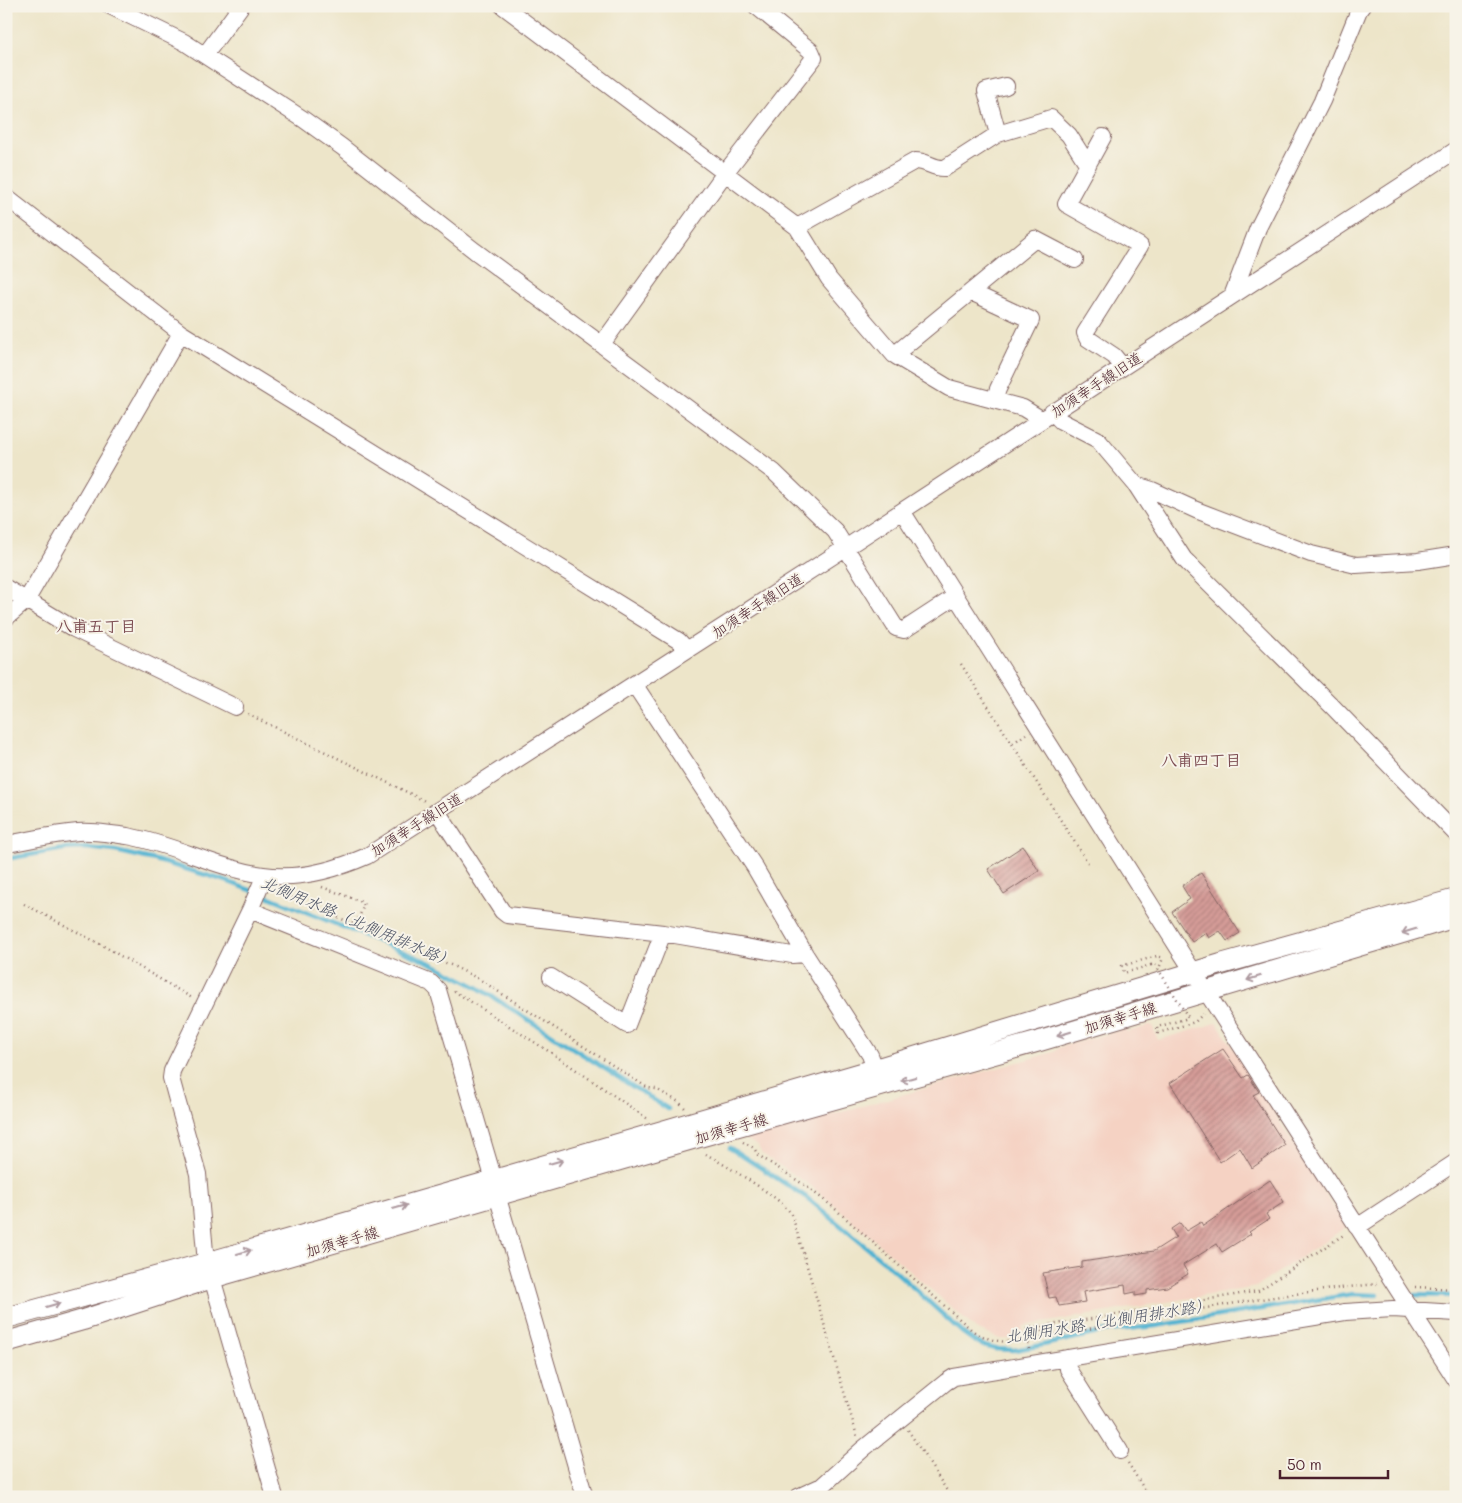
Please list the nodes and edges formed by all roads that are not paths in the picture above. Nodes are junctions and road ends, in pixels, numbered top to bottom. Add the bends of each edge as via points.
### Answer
1 (110, 6) edge
2 (241, 6) edge
3 (756, 6) edge
4 (1362, 6) edge
5 (504, 7) edge
6 (206, 55) junction
7 (1006, 86) dead end
8 (998, 134) junction
9 (1103, 137) dead end
10 (1456, 150) edge
11 (1088, 165) junction
12 (725, 173) junction
13 (11, 205) edge
14 (797, 227) junction
15 (1075, 260) dead end
16 (971, 292) junction
17 (1232, 296) junction
18 (181, 333) junction
19 (602, 344) junction
20 (894, 355) junction
21 (1123, 367) junction
22 (994, 400) junction
23 (1047, 416) junction
24 (1136, 485) junction
25 (902, 511) junction
26 (845, 548) junction
27 (1456, 555) edge
28 (6, 588) edge
29 (956, 596) junction
30 (26, 601) junction
31 (6, 618) edge
32 (687, 650) junction
33 (634, 684) junction
34 (235, 707) road end
35 (437, 812) junction
36 (1456, 834) edge
37 (6, 844) edge
38 (262, 879) junction
39 (1456, 899) edge
40 (252, 906) junction
41 (1456, 917) edge
42 (663, 933) junction
43 (805, 954) junction
44 (1194, 972) junction
45 (551, 977) dead end
46 (1206, 991) junction
47 (875, 1069) junction
48 (1456, 1162) edge
49 (496, 1188) junction
50 (1357, 1227) junction
51 (209, 1271) junction
52 (1413, 1312) junction
53 (1456, 1313) edge
54 (6, 1318) edge
55 (6, 1342) edge
56 (1067, 1358) junction
57 (1456, 1380) edge
58 (1120, 1451) road end
59 (275, 1497) edge
60 (585, 1497) edge
61 (798, 1497) edge

1 - 6 street
2 - 6 street
3 - 12 street via 811,51 814,58
4 - 17 street via 1322,101 1258,228
5 - 12 street
6 - 19 street via 342,147 475,251
7 - 8 street via 986,91
8 - 11 street via 1051,118 1069,136
8 - 14 street via 945,168 937,169 923,161 915,161
9 - 11 street
10 - 17 street, 加須幸手線旧道
11 - 21 street via 1066,204 1140,246 1085,334
12 - 14 street
12 - 19 street
13 - 18 street
14 - 20 street via 829,279
15 - 16 street via 1035,239
16 - 20 street
16 - 22 street via 1031,320
17 - 21 street, 加須幸手線旧道
18 - 30 street
18 - 32 street via 679,641
19 - 26 street via 774,472 835,531
20 - 22 street via 949,388
21 - 23 street, 加須幸手線旧道
22 - 23 street
23 - 24 street via 1098,440
23 - 25 street, 加須幸手線旧道
24 - 27 street via 1311,554 1356,566
24 - 36 street via 1184,559
25 - 26 street, 加須幸手線旧道
25 - 29 street
26 - 29 street via 896,628 904,630
26 - 32 street, 加須幸手線旧道
28 - 30 street
29 - 44 street
30 - 31 street
30 - 34 street via 74,630
32 - 33 street, 加須幸手線旧道
33 - 35 street, 加須幸手線旧道
33 - 43 street via 754,866
35 - 38 street, 加須幸手線旧道 via 350,863 316,872
35 - 42 street via 506,915
37 - 38 street, 加須幸手線旧道 via 79,832 127,836
38 - 40 street
39 - 44 main road, 加須幸手線
40 - 49 street via 431,983 438,990
40 - 51 street via 172,1070 198,1174
41 -> 46 main road, 加須幸手線
42 - 43 street via 792,955
42 - 45 street via 627,1025
43 - 47 street via 870,1055
44 - 46 street
44 - 47 main road, 加須幸手線
46 -> 49 main road, 加須幸手線 via 1040,1042 696,1138
46 - 50 street
49 -> 47 main road, 加須幸手線 via 655,1133
48 - 50 street
49 - 51 main road, 加須幸手線
49 - 60 street
50 - 52 street
54 -> 51 main road, 加須幸手線
51 - 55 main road, 加須幸手線 via 83,1320
51 - 59 street
52 - 53 street
52 - 56 street via 1393,1309 1345,1312
52 - 57 street
56 - 58 street via 1068,1369
56 - 61 street via 946,1382 862,1449 822,1486

